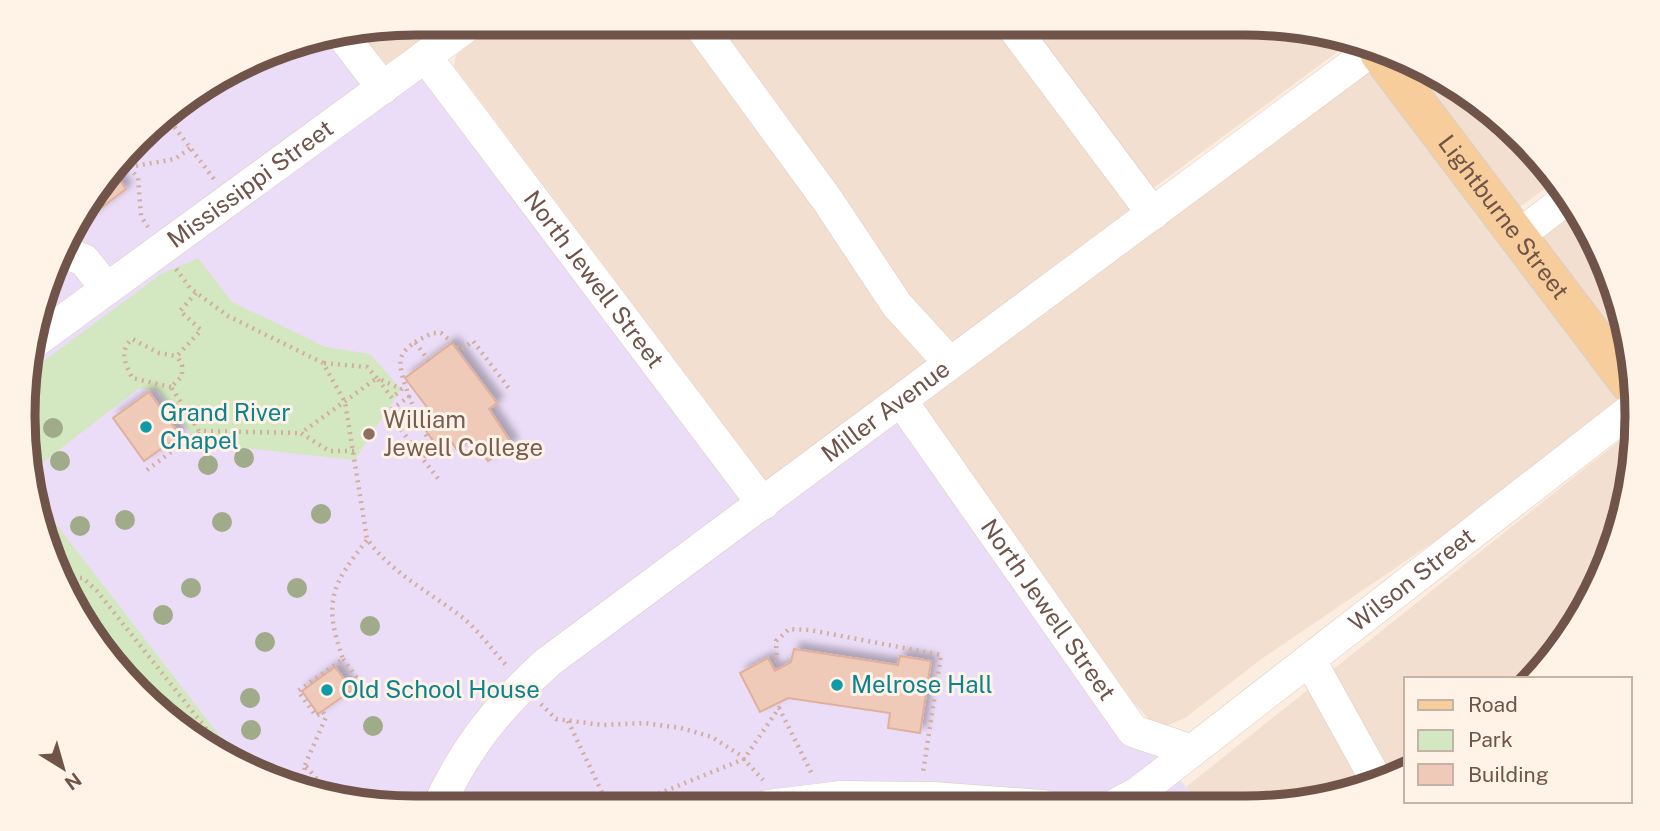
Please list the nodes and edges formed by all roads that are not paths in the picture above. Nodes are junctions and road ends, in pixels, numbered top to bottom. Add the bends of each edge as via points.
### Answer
1 (454, 35) edge
2 (707, 35) edge
3 (1019, 35) edge
4 (347, 41) edge
5 (1366, 55) edge
6 (425, 56) junction
7 (1386, 63) edge
8 (383, 88) junction
9 (1561, 203) edge
10 (1153, 214) junction
11 (1518, 236) junction
12 (71, 255) edge
13 (107, 289) junction
14 (43, 335) edge
15 (949, 362) junction
16 (1623, 375) edge
17 (902, 402) junction
18 (1625, 415) edge
19 (763, 504) junction
20 (1311, 662) junction
21 (1192, 751) junction
22 (1373, 774) edge
23 (835, 795) edge
24 (444, 796) edge
25 (868, 796) edge
26 (1132, 796) edge

1 - 6 street, Mississippi Street
2 - 15 street via 897,305
3 - 10 street
4 - 8 street
5 - 10 street, Miller Avenue
6 - 8 street, Mississippi Street
6 - 19 street, North Jewell Street
7 - 11 main road, Lightburne Street
8 - 13 street, Mississippi Street
9 - 11 street
10 - 15 street, Miller Avenue
11 - 16 main road, Lightburne Street
12 - 13 street via 84,260
13 - 14 street, Mississippi Street
15 - 17 street, Miller Avenue
17 - 19 street, Miller Avenue
17 - 21 street, North Jewell Street via 1133,731
18 - 20 street, Wilson Street
19 - 24 street, Miller Avenue via 523,684 482,729
20 - 21 street, Wilson Street
20 - 22 street
21 - 26 street, Wilson Street
23 - 25 street

